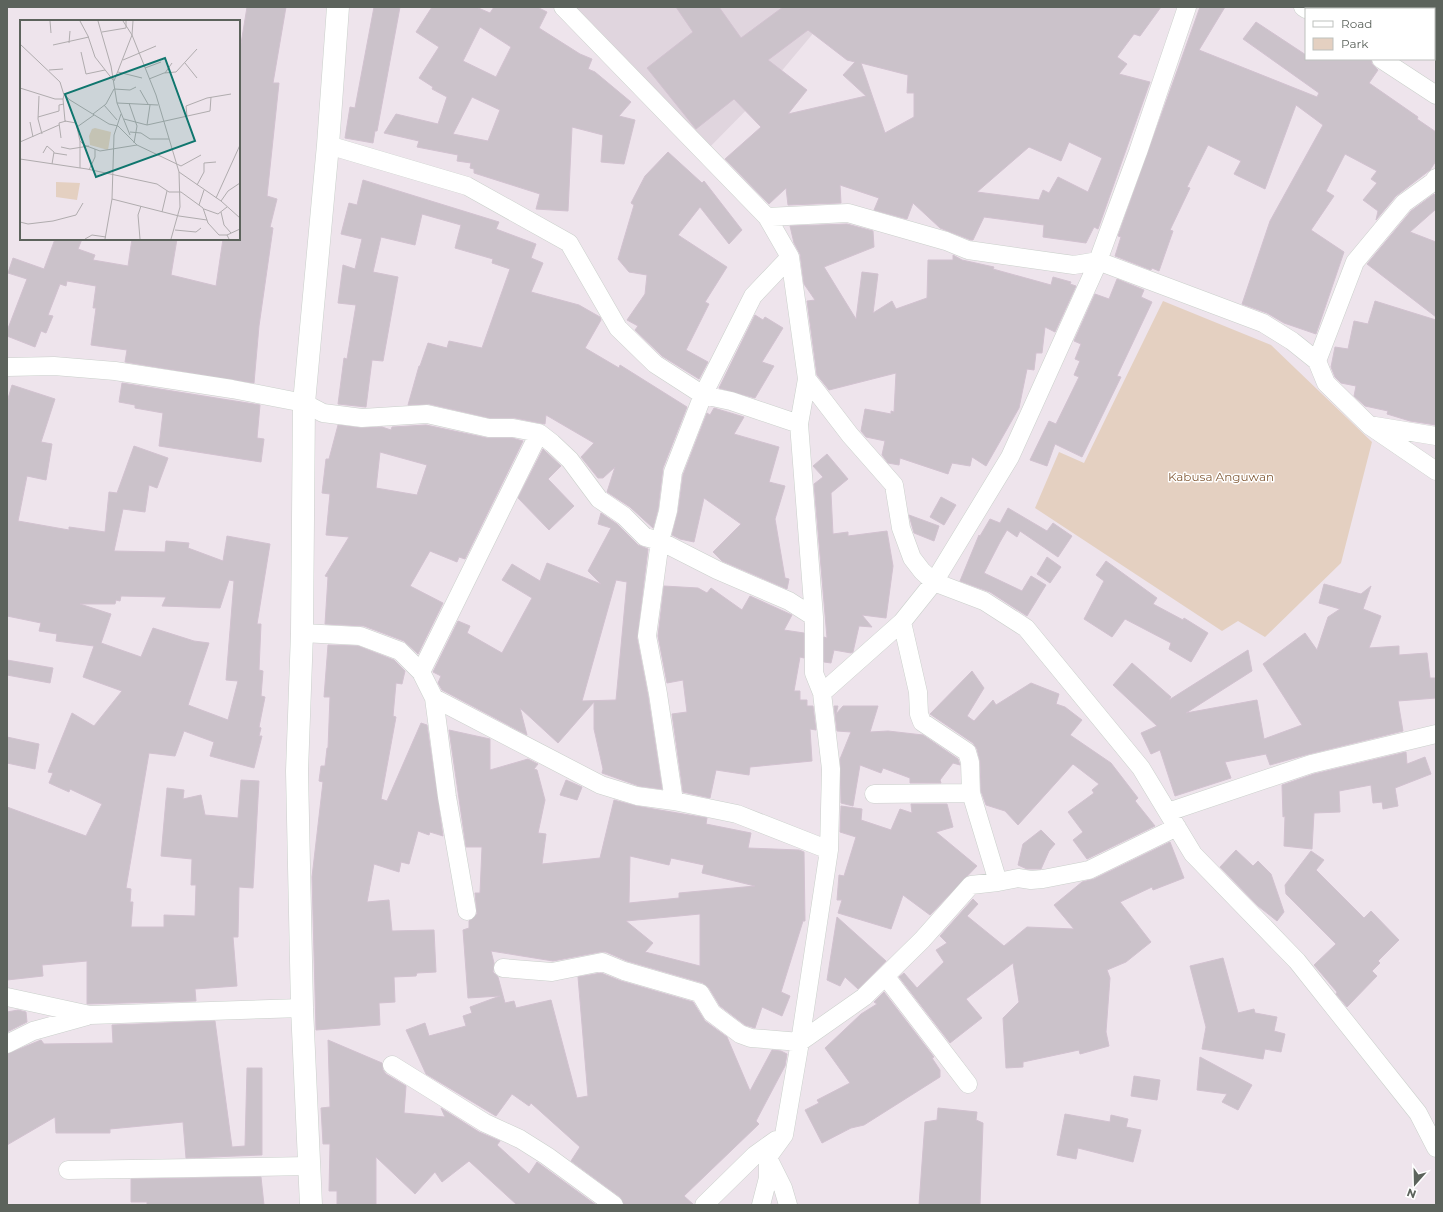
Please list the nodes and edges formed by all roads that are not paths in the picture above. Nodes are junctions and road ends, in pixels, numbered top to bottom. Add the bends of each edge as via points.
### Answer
1 (338, 7) edge
2 (563, 7) edge
3 (1187, 7) edge
4 (1383, 60) edge
5 (1436, 95) edge
6 (328, 145) junction
7 (1436, 178) edge
8 (767, 217) junction
9 (790, 257) junction
10 (1098, 261) junction
11 (1317, 361) junction
12 (7, 367) edge
13 (807, 379) junction
14 (703, 395) junction
15 (304, 403) junction
16 (799, 424) junction
17 (1370, 426) junction
18 (539, 434) junction
19 (1436, 436) edge
20 (1436, 471) edge
21 (660, 541) junction
22 (934, 582) junction
23 (814, 617) junction
24 (902, 622) junction
25 (302, 633) junction
26 (421, 672) junction
27 (822, 693) junction
28 (434, 698) junction
29 (1436, 734) edge
30 (971, 793) junction
31 (874, 794) dead end
32 (674, 801) junction
33 (1168, 812) junction
34 (1177, 828) junction
35 (829, 850) junction
36 (998, 882) junction
37 (466, 911) dead end
38 (503, 968) dead end
39 (886, 976) junction
40 (7, 997) edge
41 (302, 1008) junction
42 (90, 1015) junction
43 (800, 1042) junction
44 (7, 1044) edge
45 (392, 1065) dead end
46 (968, 1084) dead end
47 (784, 1135) junction
48 (1436, 1148) edge
49 (768, 1157) junction
50 (310, 1166) junction
51 (739, 1169) junction
52 (68, 1170) dead end
53 (768, 1178) junction
54 (311, 1205) edge
55 (614, 1205) edge
56 (704, 1205) edge
57 (761, 1205) edge
58 (788, 1205) edge

1 - 6 street
2 - 8 street
3 - 10 street
4 - 5 street
6 - 14 street via 467,186 569,243 618,328 655,364
6 - 15 street
7 - 11 street via 1404,203 1355,262
8 - 9 street
8 - 10 street via 848,212 968,250 1074,265
9 - 13 street
9 - 14 street via 753,296
10 - 11 street via 1263,323
10 - 22 street via 1010,458
11 - 17 street via 1326,383
12 - 15 street via 54,366 115,371
13 - 16 street
13 - 22 street via 850,435 894,485 901,528 912,558
14 - 16 street via 731,401
14 - 21 street via 673,472 668,511
15 - 18 street via 323,413 362,418 427,414 489,428 513,428
15 - 25 street
16 - 23 street
17 - 19 street
17 - 20 street
18 - 21 street via 570,460 599,499 624,516 645,536
18 - 26 street
21 - 23 street via 717,570 789,601
21 - 32 street via 647,636
22 - 24 street
22 - 33 street via 984,601 1026,628 1141,768
23 - 27 street via 814,673
24 - 27 street
24 - 30 street via 922,722 967,752 970,762
25 - 26 street via 360,636 400,651
25 - 41 street via 297,771
26 - 28 street
27 - 35 street via 831,769
28 - 32 street via 601,785 637,796
28 - 37 street
29 - 33 street via 1311,764
30 - 31 street
30 - 36 street
32 - 35 street via 737,814
33 - 34 street
34 - 36 street via 1089,870 1043,879 1018,878
34 - 48 street via 1193,854 1302,967 1418,1113
35 - 43 street
36 - 39 street via 971,885
38 - 43 street via 552,972 602,962 700,993 712,1013 740,1034 751,1038
39 - 43 street via 864,997
39 - 46 street
40 - 42 street
41 - 42 street
41 - 50 street
42 - 44 street via 33,1031
43 - 47 street
45 - 55 street via 485,1123 520,1139 547,1156
47 - 49 street
47 - 51 street
49 - 53 street
49 - 58 street
50 - 52 street
50 - 54 street
51 - 53 street
51 - 56 street
53 - 57 street

